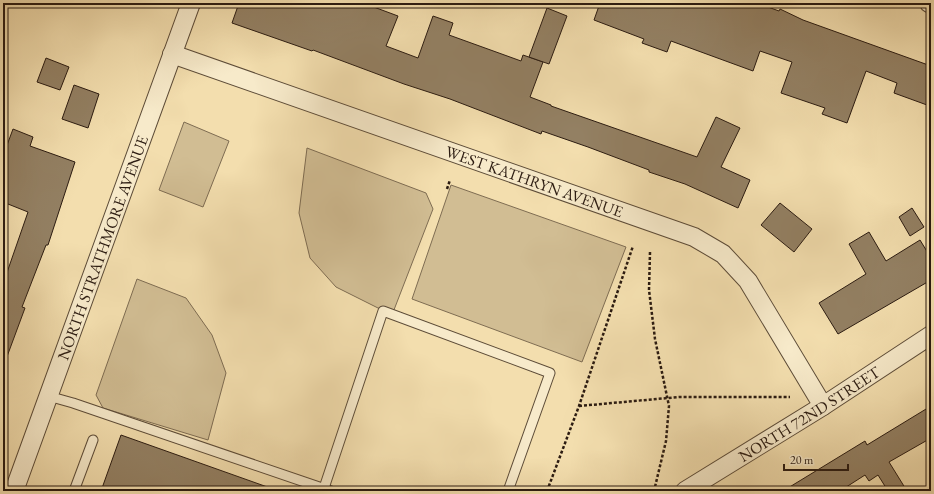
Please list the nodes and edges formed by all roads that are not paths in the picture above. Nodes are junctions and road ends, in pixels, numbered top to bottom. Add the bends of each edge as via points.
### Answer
1 (190, 3) edge
2 (172, 54) junction
3 (931, 335) edge
4 (48, 396) junction
5 (822, 406) junction
6 (93, 440) dead end
7 (328, 490) edge
8 (14, 491) edge
9 (74, 491) edge
10 (508, 491) edge
11 (685, 491) edge

1 - 2 street, NORTH STRATHMORE AVENUE
2 - 4 street, NORTH STRATHMORE AVENUE
2 - 5 street, WEST KATHRYN AVENUE via 694,237 722,254 748,281
3 - 5 street, NORTH 72ND STREET
4 - 7 lane
4 - 8 street, NORTH STRATHMORE AVENUE
5 - 11 street, NORTH 72ND STREET
6 - 9 lane
7 - 10 lane via 383,311 550,373

